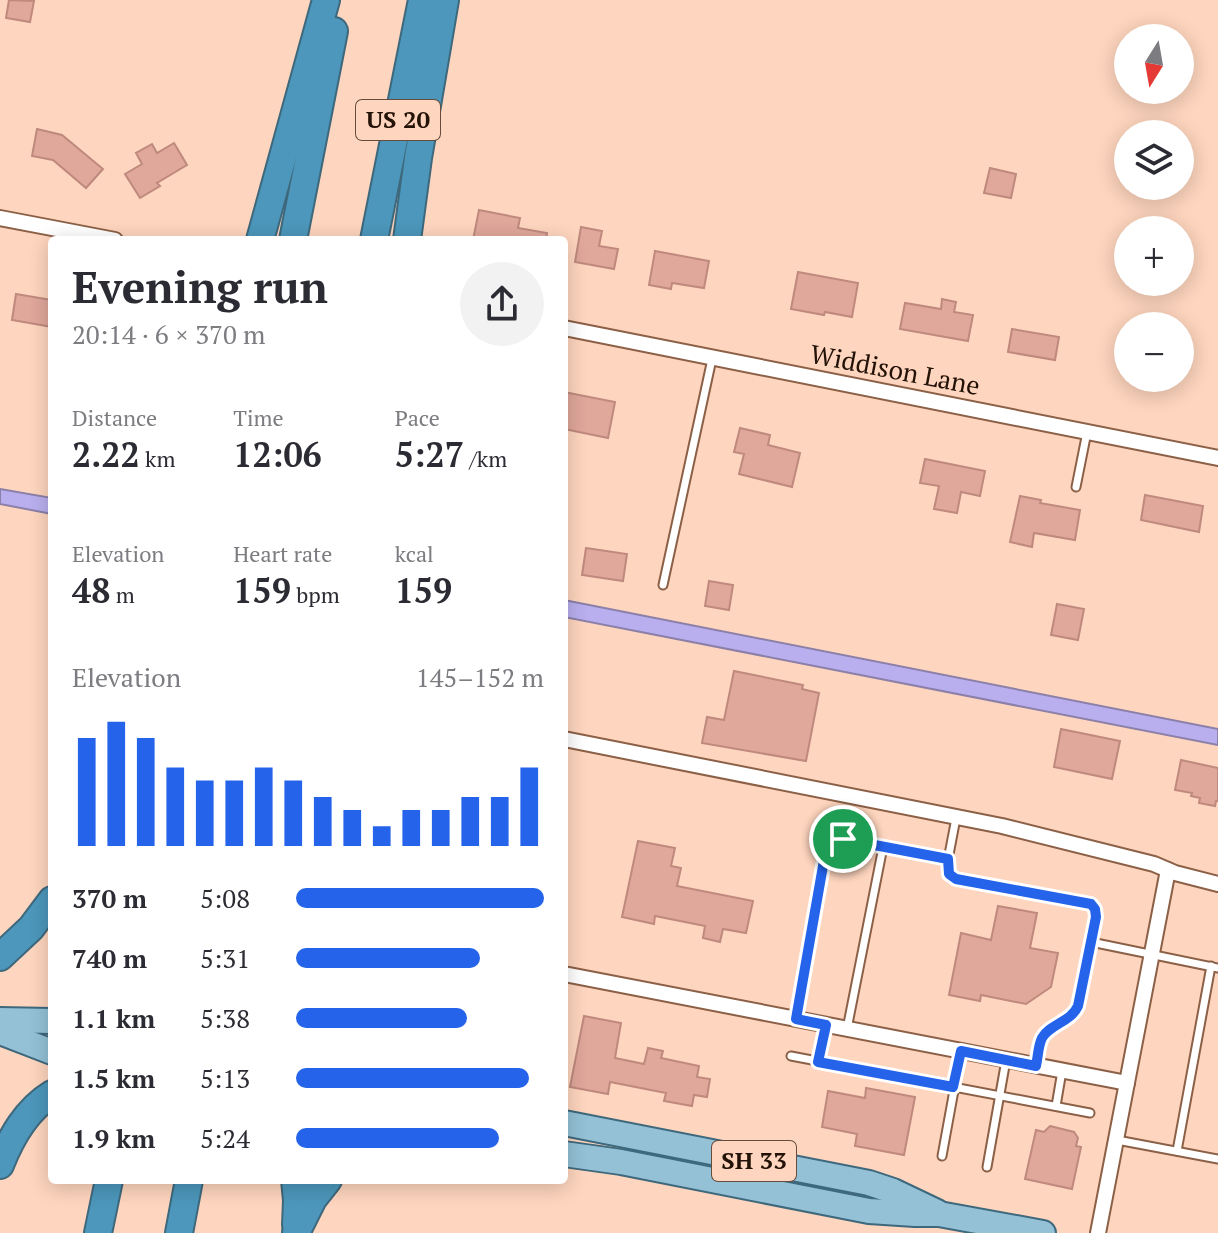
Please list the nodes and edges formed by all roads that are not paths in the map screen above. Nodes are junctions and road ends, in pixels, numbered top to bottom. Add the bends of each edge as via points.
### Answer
1 (326, 0) edge
2 (340, 0) edge
3 (422, 0) edge
4 (445, 0) edge
5 (0, 218) edge
6 (94, 236) edge
7 (261, 236) edge
8 (294, 236) edge
9 (375, 236) edge
10 (408, 236) edge
11 (568, 329) edge
12 (712, 359) junction
13 (1087, 432) junction
14 (1218, 458) edge
15 (1076, 487) dead end
16 (663, 585) dead end
17 (568, 740) edge
18 (956, 817) junction
19 (883, 847) junction
20 (948, 859) junction
21 (1168, 870) junction
22 (1218, 884) edge
23 (48, 905) edge
24 (1091, 942) junction
25 (1153, 954) junction
26 (0, 957) edge
27 (1214, 967) edge
28 (568, 975) edge
29 (796, 1019) junction
30 (0, 1020) edge
31 (48, 1021) edge
32 (826, 1025) junction
33 (847, 1029) junction
34 (0, 1032) edge
35 (48, 1050) edge
36 (961, 1051) junction
37 (791, 1056) dead end
38 (1006, 1060) junction
39 (818, 1062) junction
40 (1036, 1066) junction
41 (1062, 1071) junction
42 (1127, 1083) junction
43 (953, 1087) junction
44 (999, 1096) junction
45 (48, 1097) edge
46 (1056, 1106) junction
47 (1090, 1113) dead end
48 (568, 1124) edge
49 (1117, 1140) junction
50 (1177, 1151) junction
51 (568, 1155) edge
52 (942, 1156) dead end
53 (1218, 1159) edge
54 (0, 1165) edge
55 (987, 1167) dead end
56 (108, 1184) edge
57 (188, 1184) edge
58 (295, 1184) edge
59 (325, 1184) edge
60 (939, 1214) junction
61 (98, 1233) edge
62 (179, 1233) edge
63 (296, 1233) edge
64 (1043, 1233) edge
65 (1098, 1233) edge

1 - 7 highway
2 - 8 highway, US 20
3 - 9 highway, US 20
4 - 10 highway
5 - 6 street
11 - 12 street, Widdison Lane
12 - 13 street, Widdison Lane
12 - 16 lane
13 - 14 street, Widdison Lane
13 - 15 lane
17 - 18 street
18 - 20 lane
18 - 21 street
19 - 20 lane
19 - 29 lane via 843,839 831,840 826,849
19 - 33 lane
20 - 24 lane via 949,874 956,879 1091,904 1096,917
21 - 22 street
21 - 25 street
23 - 26 highway
24 - 25 lane
24 - 40 lane via 1078,1006 1041,1039
25 - 27 lane
25 - 42 street
27 - 50 lane
28 - 29 street
29 - 32 street
30 - 31 main road
32 - 33 street
32 - 39 lane
33 - 36 street
34 - 35 main road
36 - 38 street
36 - 43 lane
37 - 39 lane
38 - 40 street
38 - 44 lane
39 - 43 lane
40 - 41 street
41 - 42 street
41 - 46 lane
42 - 49 street
43 - 44 lane
43 - 52 lane
44 - 46 lane
44 - 55 lane
45 - 54 highway via 30,1111
46 - 47 lane
48 - 60 main road, SH 33 via 869,1183
49 - 50 lane
49 - 65 street
50 - 53 lane
51 - 60 main road, SH 33 via 869,1211
56 - 61 highway
57 - 62 highway
58 - 63 highway
59 - 63 highway
60 - 64 main road, SH 33

